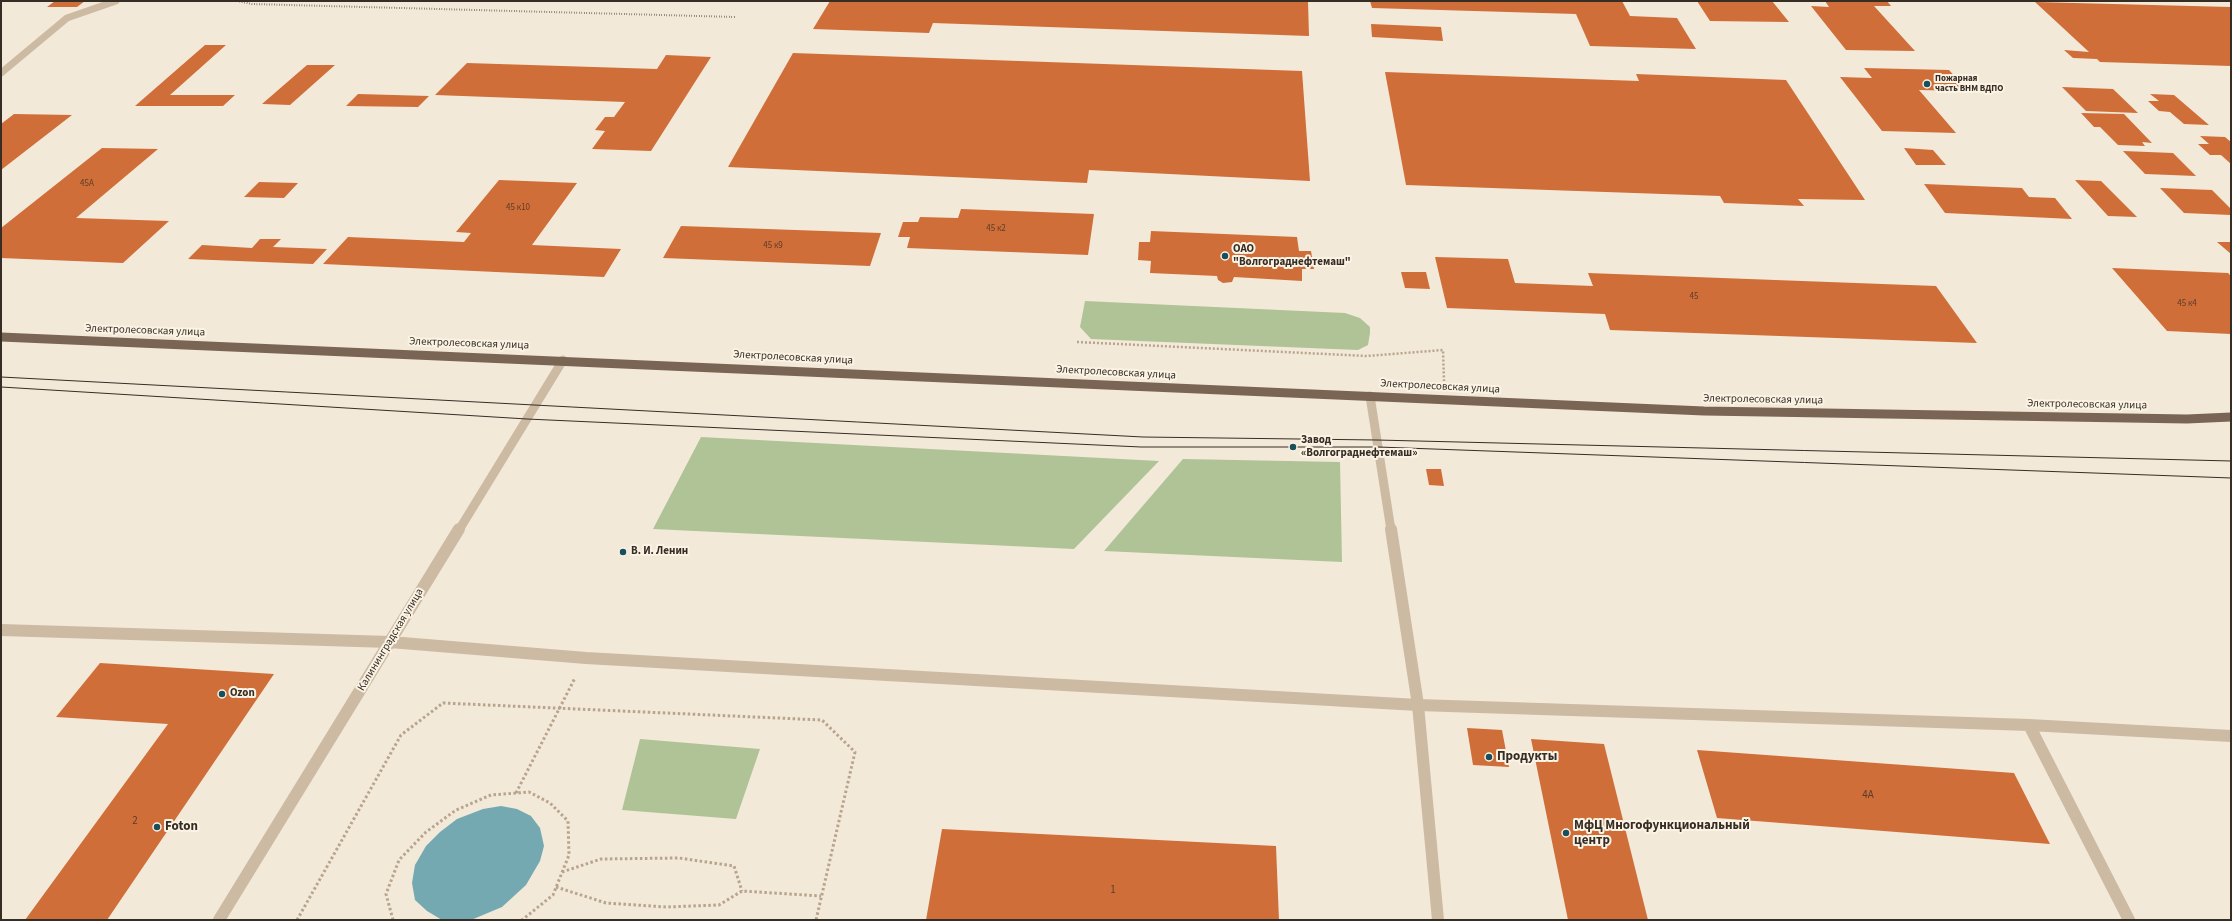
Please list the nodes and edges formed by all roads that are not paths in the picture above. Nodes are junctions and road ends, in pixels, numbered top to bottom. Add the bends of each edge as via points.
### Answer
1 (116, 1) edge
2 (1, 73) edge
3 (1, 338) edge
4 (563, 360) junction
5 (1370, 396) junction
6 (2231, 417) edge
7 (1, 630) edge
8 (390, 642) junction
9 (1418, 705) junction
10 (2029, 725) junction
11 (2231, 736) edge
12 (219, 920) edge
13 (1438, 920) edge
14 (2129, 920) edge

1 - 2 street via 68,18
3 - 4 main road, Электролесовская улица
4 - 5 main road, Электролесовская улица
4 - 8 street, Калининградская улица
5 - 6 main road, Электролесовская улица via 1704,411 2187,419
5 - 9 street
7 - 8 street
8 - 9 street via 586,658
8 - 12 street, Калининградская улица
9 - 10 street
9 - 13 street
10 - 11 street
10 - 14 street

